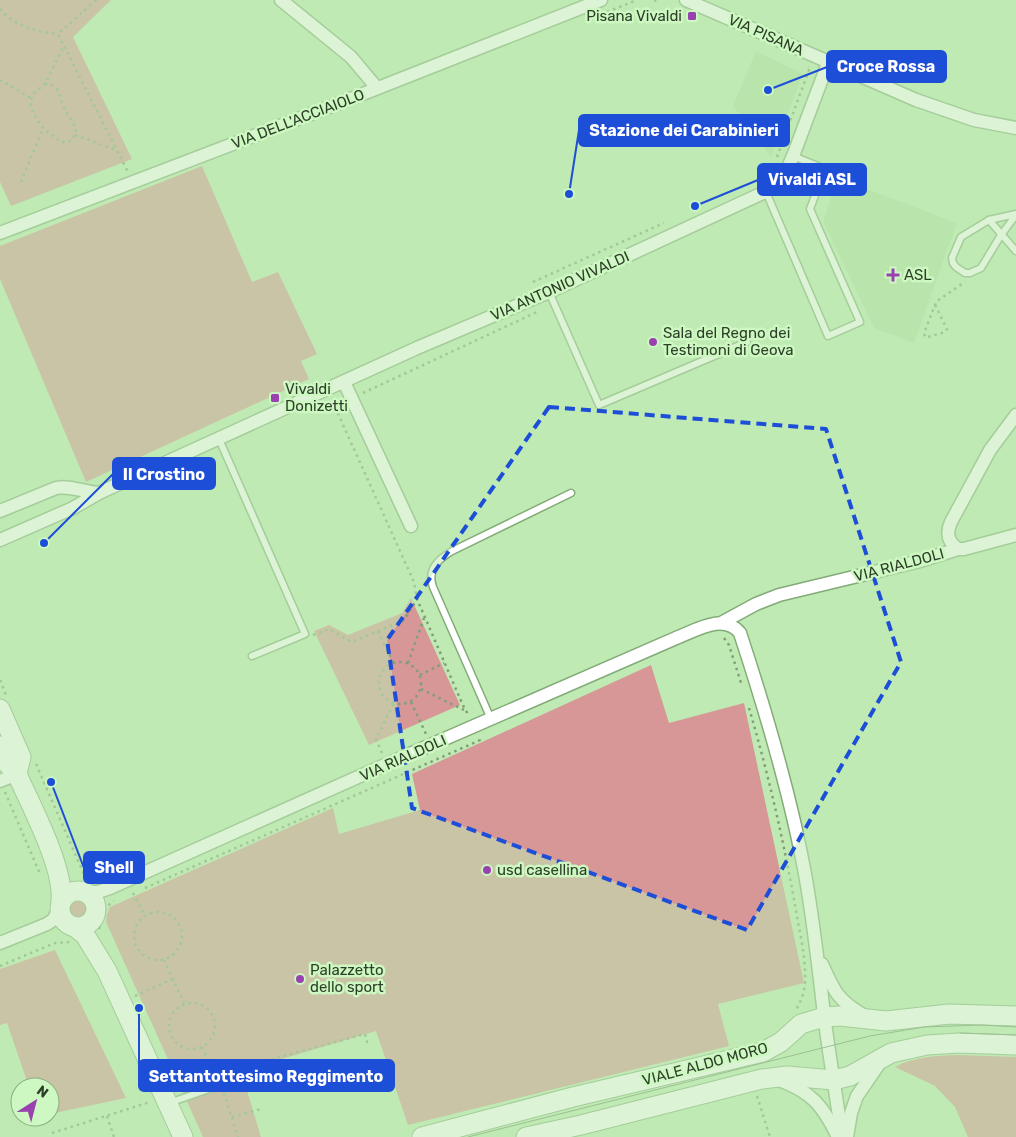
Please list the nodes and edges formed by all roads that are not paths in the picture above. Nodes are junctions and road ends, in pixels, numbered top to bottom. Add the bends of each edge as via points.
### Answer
1 (281, 0) edge
2 (686, 0) edge
3 (597, 1) edge
4 (828, 63) junction
5 (377, 88) junction
6 (1016, 128) edge
7 (793, 156) junction
8 (766, 192) junction
9 (1016, 215) edge
10 (989, 220) junction
11 (0, 233) edge
12 (1001, 235) junction
13 (1016, 251) edge
14 (549, 292) junction
15 (747, 342) dead end
16 (344, 382) junction
17 (1016, 416) edge
18 (219, 439) junction
19 (80, 490) junction
20 (99, 492) junction
21 (571, 493) dead end
22 (73, 508) junction
23 (0, 511) edge
24 (411, 526) dead end
25 (1016, 535) edge
26 (0, 540) edge
27 (958, 549) junction
28 (720, 629) junction
29 (252, 656) dead end
30 (4, 704) edge
31 (491, 719) junction
32 (0, 746) edge
33 (6, 779) edge
34 (54, 859) junction
35 (88, 886) junction
36 (60, 905) junction
37 (97, 923) junction
38 (72, 935) junction
39 (0, 943) edge
40 (817, 953) junction
41 (107, 971) junction
42 (824, 1016) junction
43 (1016, 1016) edge
44 (874, 1020) junction
45 (1016, 1045) edge
46 (884, 1056) junction
47 (772, 1078) junction
48 (254, 1080) dead end
49 (834, 1080) junction
50 (166, 1101) junction
51 (183, 1137) edge
52 (422, 1137) edge
53 (526, 1137) edge
54 (838, 1137) edge
55 (842, 1137) edge
56 (847, 1137) edge

1 - 5 street via 351,58
2 - 4 street, VIA PISANA
3 - 5 street, VIA DELL'ACCIAIOLO
4 - 6 street, VIA PISANA via 965,118
4 - 7 street, VIA ANTONIO VIVALDI
5 - 11 street, VIA DELL'ACCIAIOLO
7 - 8 street, VIA ANTONIO VIVALDI via 780,185
7 - 8 lane via 825,169 810,209 860,322 828,336
8 - 14 street, VIA ANTONIO VIVALDI
9 - 10 lane
9 - 12 lane
10 - 12 lane
10 - 12 lane via 961,237 952,258 956,267 970,273 981,268
12 - 13 lane
14 - 15 lane via 600,405
14 - 16 street, VIA ANTONIO VIVALDI
16 - 18 street, VIA ANTONIO VIVALDI
16 - 24 street
17 - 27 street, VIA RIALDOLI via 990,450 951,522 948,534
18 - 20 street, VIA ANTONIO VIVALDI
18 - 29 lane via 305,634
19 - 20 street, VIA ANTONIO VIVALDI
19 - 22 street
19 - 23 street, VIA ANTONIO VIVALDI via 56,488
20 - 22 street, VIA ANTONIO VIVALDI
21 - 31 lane via 452,551 432,569 432,587
22 - 26 street, VIA ANTONIO VIVALDI
25 - 27 street
27 - 28 street, VIA RIALDOLI via 780,595 756,604
28 - 31 street, VIA RIALDOLI via 707,626 676,638
28 - 40 street via 736,628 740,633 765,710 805,875
30 - 33 street via 21,757
31 - 35 street, VIA RIALDOLI via 476,735 110,888 98,892
32 - 33 street via 7,763
33 - 34 street
34 - 35 street
34 - 36 street via 61,882
35 - 36 street, VIA RIALDOLI via 72,892
35 - 37 street via 96,904
36 - 38 street via 61,916
36 - 39 street, VIA RIALDOLI via 53,920 47,924
37 - 38 street via 87,925
37 - 41 street via 95,931
38 - 41 street via 85,935
40 - 42 street
40 - 44 street via 837,995
41 - 50 street
42 - 44 street, VIALE ALDO MORO
42 - 49 street
42 - 52 street, VIALE ALDO MORO via 801,1024 782,1042 763,1052
43 - 44 street, VIALE ALDO MORO via 948,1014
45 - 46 street, VIALE ALDO MORO via 944,1044 911,1048
46 - 49 street, VIALE ALDO MORO via 850,1076
46 - 56 street via 857,1096
47 - 49 street, VIALE ALDO MORO via 794,1076
47 - 53 street, VIALE ALDO MORO
47 - 54 street via 813,1098 826,1113
48 - 50 lane via 246,1076
49 - 55 street
50 - 51 street

